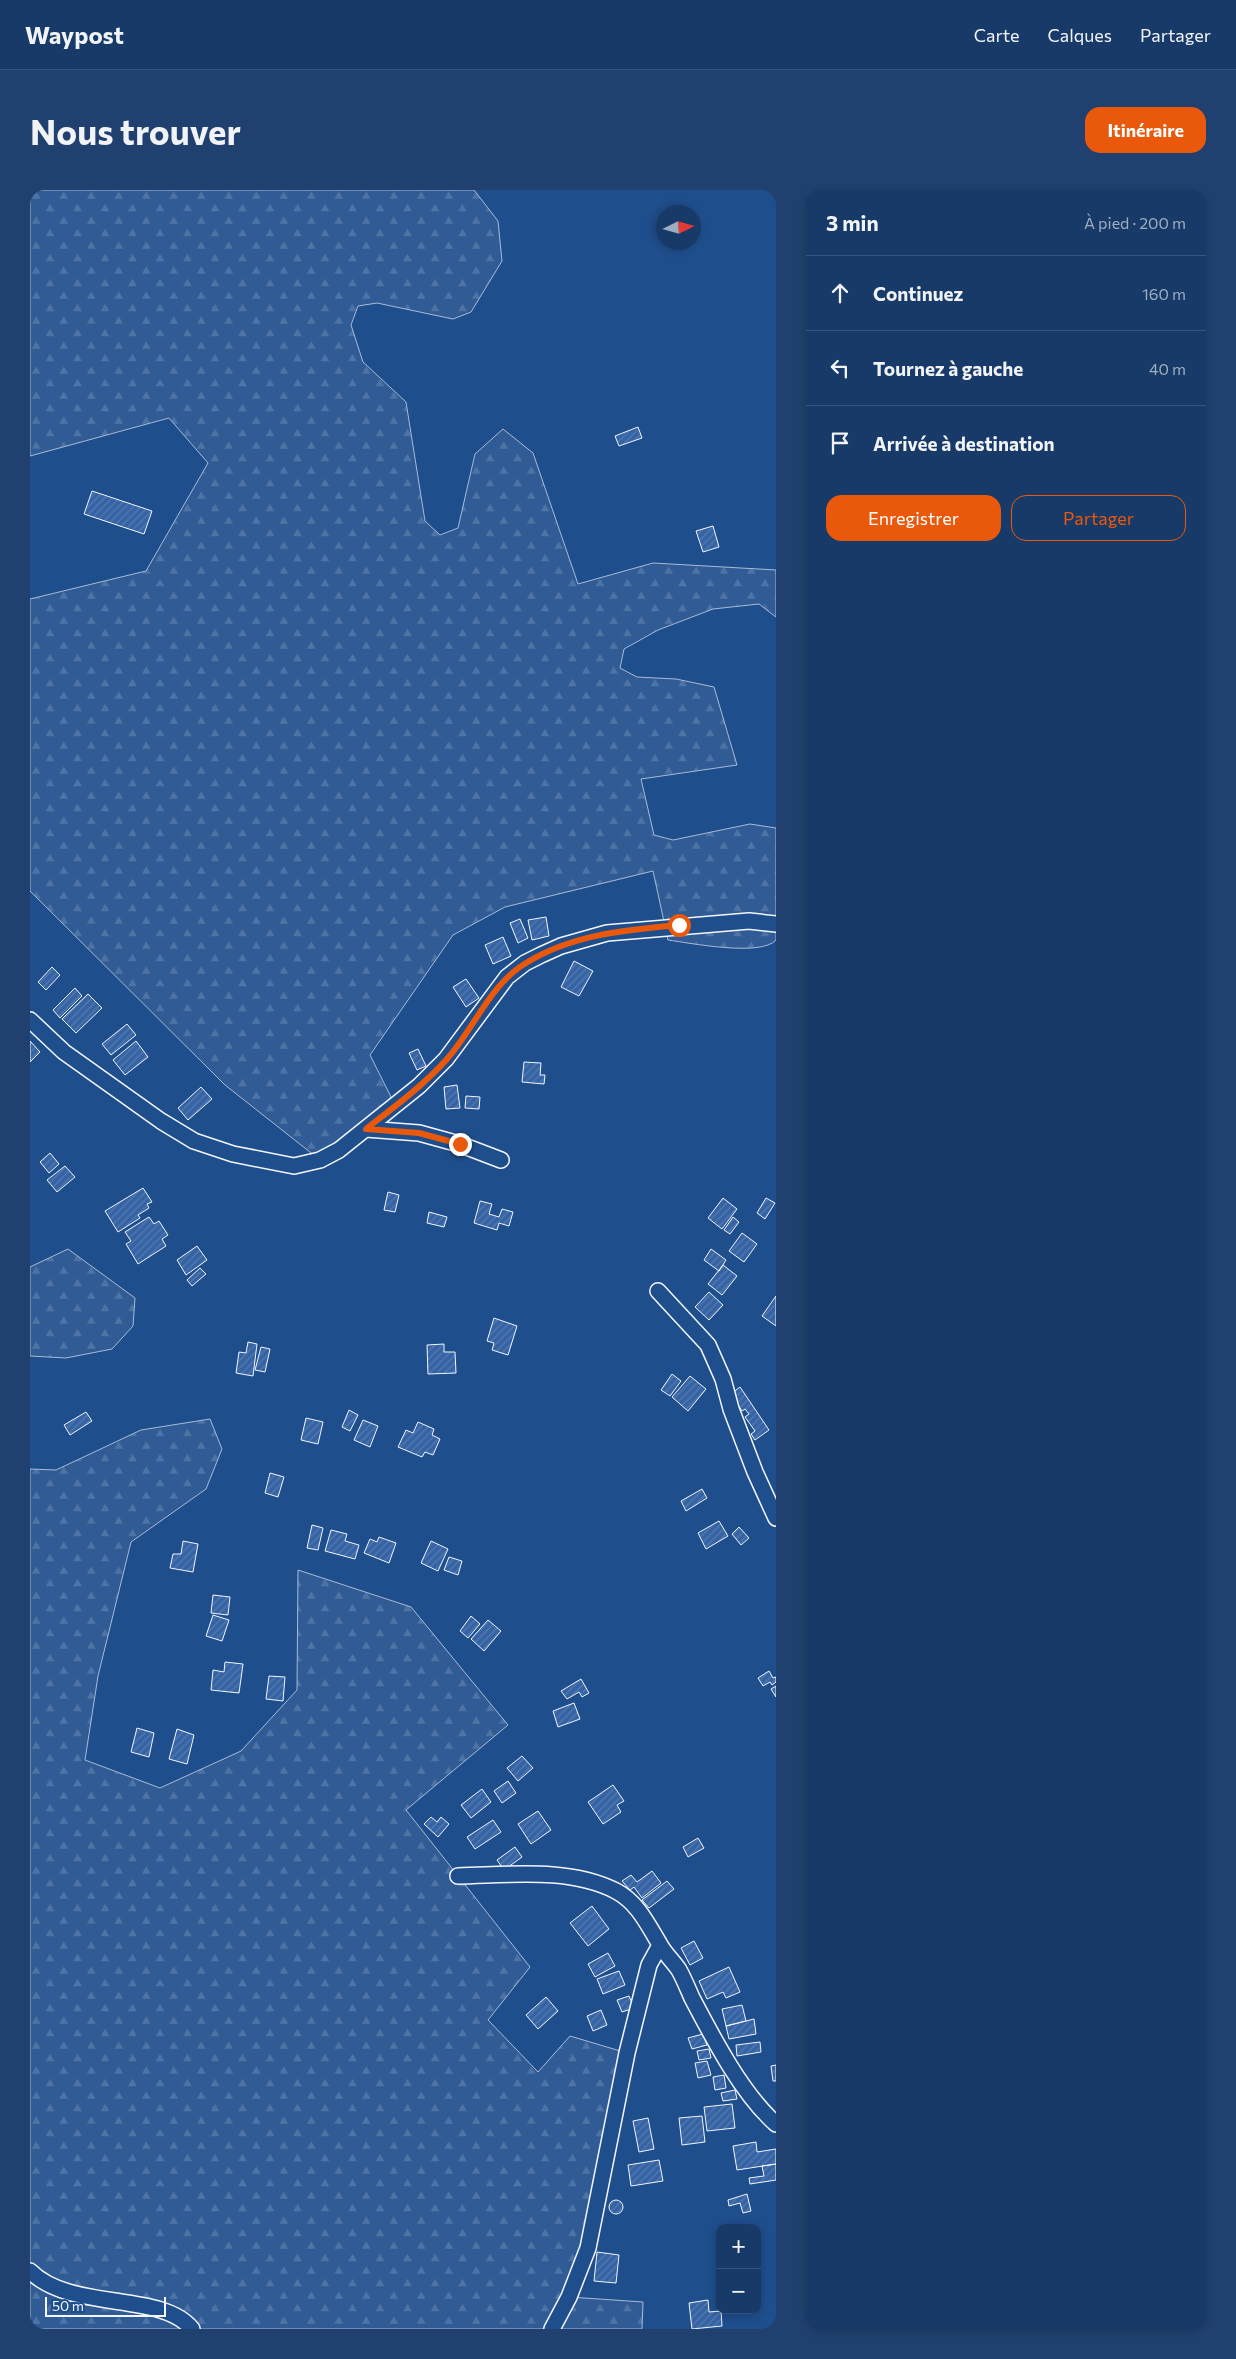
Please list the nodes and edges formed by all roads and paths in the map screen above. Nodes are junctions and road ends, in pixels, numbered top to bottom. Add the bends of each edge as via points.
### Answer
1 (776, 924) edge
2 (30, 1020) edge
3 (366, 1129) junction
4 (501, 1160) dead end
5 (658, 1290) dead end
6 (776, 1518) edge
7 (458, 1876) dead end
8 (660, 1945) junction
9 (776, 2124) edge
10 (30, 2271) edge
11 (192, 2329) edge
12 (552, 2329) edge

1 - 3 street via 749,920 607,933 561,946 533,959 507,978 446,1059 419,1086
2 - 3 street via 64,1052 161,1122 194,1141 294,1166 320,1160
3 - 4 street via 419,1133
5 - 6 street via 708,1345 755,1472
7 - 8 street via 533,1874 597,1884 617,1892 643,1914
8 - 9 street via 679,1970 748,2092
8 - 12 street via 650,1965 627,2053 588,2248 569,2297
10 - 11 street via 66,2293 175,2314

